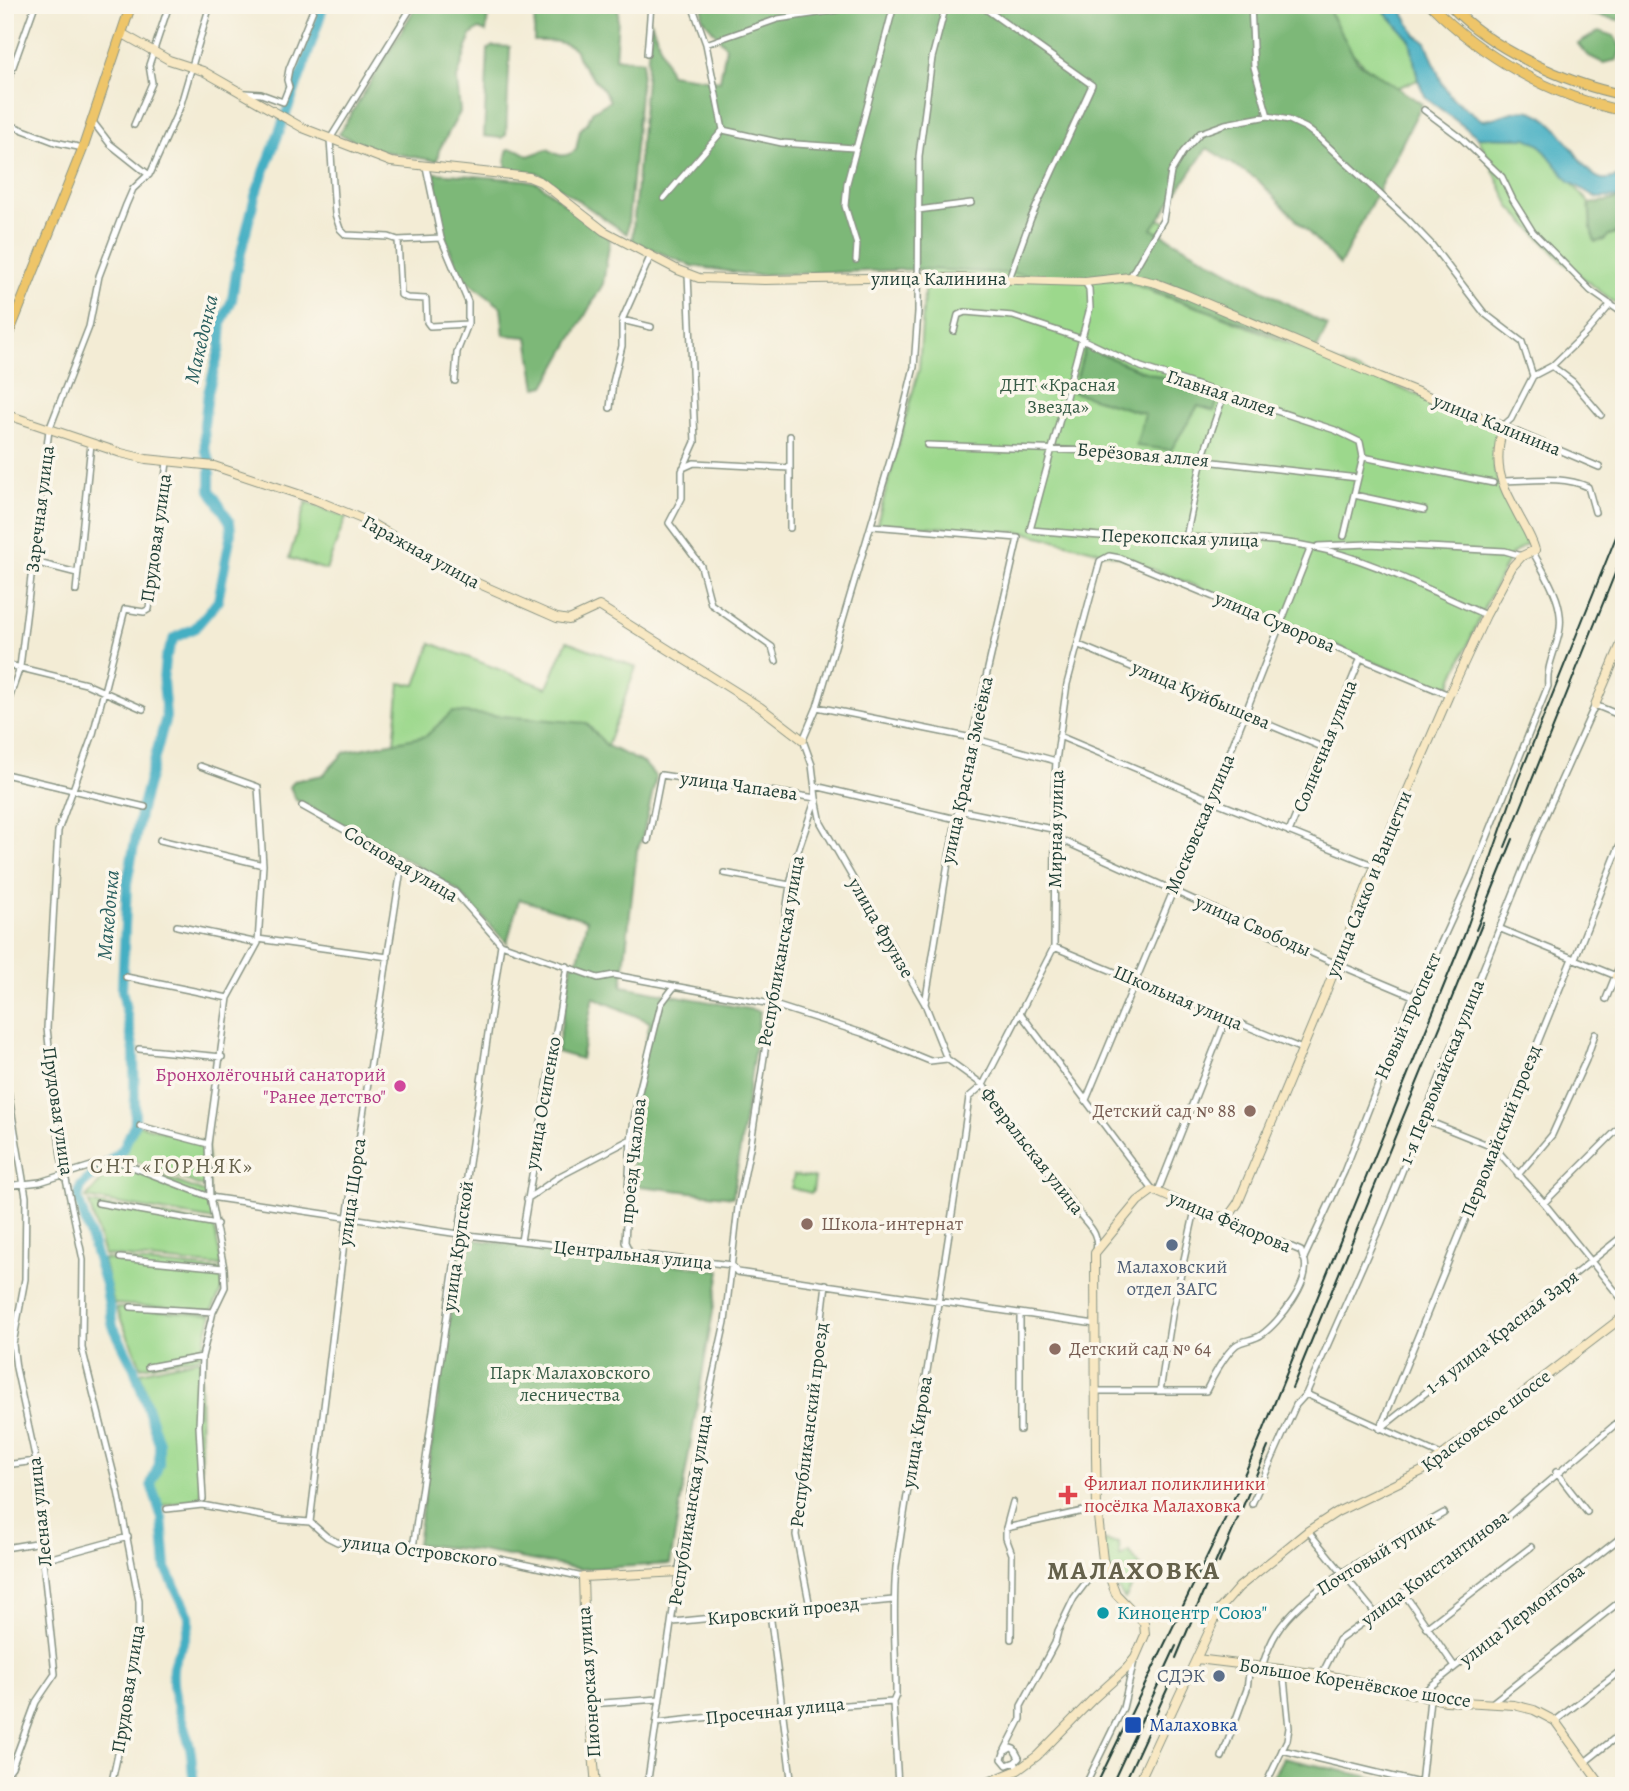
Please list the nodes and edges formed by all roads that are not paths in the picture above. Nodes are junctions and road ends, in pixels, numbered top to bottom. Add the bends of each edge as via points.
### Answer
1 (35, 5) edge
2 (131, 5) edge
3 (169, 5) edge
4 (210, 5) edge
5 (315, 5) edge
6 (413, 5) edge
7 (651, 5) edge
8 (692, 5) edge
9 (846, 5) edge
10 (894, 5) edge
11 (946, 5) edge
12 (980, 5) edge
13 (1251, 5) edge
14 (1431, 5) edge
15 (1450, 5) edge
16 (123, 33) junction
17 (706, 44) junction
18 (155, 53) junction
19 (647, 54) dead end
20 (5, 61) edge
21 (14, 65) junction
22 (193, 67) junction
23 (5, 89) edge
24 (242, 94) junction
25 (1624, 95) edge
26 (1424, 110) dead end
27 (1624, 111) edge
28 (1268, 116) junction
29 (93, 122) junction
30 (5, 123) edge
31 (134, 125) dead end
32 (723, 130) junction
33 (330, 139) junction
34 (83, 148) junction
35 (854, 148) junction
36 (426, 167) junction
37 (149, 175) junction
38 (664, 198) dead end
39 (971, 203) dead end
40 (918, 211) junction
41 (441, 238) junction
42 (398, 240) junction
43 (651, 255) junction
44 (856, 260) dead end
45 (688, 274) junction
46 (918, 277) junction
47 (1130, 277) junction
48 (1009, 279) junction
49 (1085, 282) junction
50 (1611, 304) junction
51 (1624, 314) edge
52 (622, 320) junction
53 (468, 324) junction
54 (652, 327) dead end
55 (954, 331) dead end
56 (1082, 339) junction
57 (5, 343) edge
58 (1552, 366) junction
59 (1533, 376) junction
60 (455, 382) dead end
61 (1224, 394) junction
62 (610, 408) dead end
63 (5, 414) edge
64 (1601, 415) dead end
65 (1503, 426) junction
66 (49, 430) junction
67 (790, 436) dead end
68 (91, 444) junction
69 (927, 445) dead end
70 (1052, 448) junction
71 (1363, 457) junction
72 (1202, 459) junction
73 (167, 462) junction
74 (1599, 467) dead end
75 (683, 468) junction
76 (790, 468) junction
77 (1359, 478) junction
78 (1497, 482) junction
79 (1354, 495) junction
80 (1424, 510) dead end
81 (1595, 512) dead end
82 (872, 526) junction
83 (790, 528) dead end
84 (1344, 536) dead end
85 (1186, 538) junction
86 (1311, 547) junction
87 (1533, 552) junction
88 (1522, 556) junction
89 (1100, 561) joint
90 (34, 562) junction
91 (77, 573) junction
92 (76, 591) dead end
93 (1486, 615) junction
94 (1282, 624) junction
95 (1624, 637) edge
96 (1079, 645) junction
97 (1360, 660) junction
98 (776, 661) dead end
99 (5, 664) edge
100 (20, 667) junction
101 (105, 692) junction
102 (1449, 695) junction
103 (1595, 705) junction
104 (817, 707) junction
105 (143, 709) dead end
106 (5, 712) edge
107 (1246, 714) junction
108 (1624, 717) edge
109 (1059, 736) junction
110 (972, 738) junction
111 (803, 740) junction
112 (1322, 747) junction
113 (1056, 761) junction
114 (200, 766) dead end
115 (5, 774) edge
116 (815, 786) junction
117 (72, 790) junction
118 (816, 797) junction
119 (1211, 800) junction
120 (141, 806) dead end
121 (302, 806) dead end
122 (958, 810) junction
123 (956, 819) junction
124 (1052, 829) junction
125 (1289, 832) junction
126 (1624, 834) edge
127 (1055, 836) junction
128 (160, 840) dead end
129 (648, 841) dead end
130 (402, 863) junction
131 (262, 865) junction
132 (1375, 866) junction
133 (724, 873) dead end
134 (790, 885) junction
135 (1172, 890) junction
136 (177, 926) dead end
137 (1501, 929) junction
138 (258, 941) junction
139 (501, 944) junction
140 (1055, 947) junction
141 (1624, 954) edge
142 (388, 957) junction
143 (1575, 958) junction
144 (1335, 963) junction
145 (567, 966) junction
146 (1616, 976) junction
147 (126, 977) dead end
148 (1135, 980) junction
149 (1624, 984) edge
150 (674, 986) junction
151 (5, 989) edge
152 (1413, 996) junction
153 (228, 998) junction
154 (1606, 999) dead end
155 (771, 1004) junction
156 (925, 1004) junction
157 (1021, 1014) junction
158 (1226, 1019) junction
159 (5, 1027) edge
160 (1595, 1034) dead end
161 (139, 1049) dead end
162 (1302, 1049) junction
163 (222, 1057) junction
164 (947, 1059) junction
165 (5, 1073) edge
166 (982, 1085) junction
167 (1086, 1100) junction
168 (1423, 1119) junction
169 (1624, 1123) edge
170 (140, 1126) dead end
171 (631, 1139) junction
172 (208, 1144) junction
173 (1495, 1148) junction
174 (117, 1161) dead end
175 (101, 1163) dead end
176 (65, 1175) junction
177 (1518, 1175) junction
178 (24, 1185) junction
179 (5, 1186) edge
180 (1155, 1190) junction
181 (210, 1197) junction
182 (527, 1199) junction
183 (99, 1203) dead end
184 (1544, 1203) junction
185 (1195, 1210) junction
186 (1228, 1217) junction
187 (347, 1218) junction
188 (217, 1224) junction
189 (459, 1234) junction
190 (1624, 1235) edge
191 (521, 1241) junction
192 (1095, 1254) junction
193 (631, 1255) junction
194 (120, 1258) dead end
195 (1304, 1258) junction
196 (1591, 1261) junction
197 (732, 1265) junction
198 (224, 1268) junction
199 (826, 1284) junction
200 (937, 1301) junction
201 (1624, 1302) edge
202 (131, 1307) dead end
203 (214, 1312) junction
204 (1020, 1314) junction
205 (1624, 1316) edge
206 (1095, 1324) junction
207 (202, 1357) junction
208 (148, 1367) dead end
209 (1095, 1391) junction
210 (1160, 1391) junction
211 (1306, 1394) junction
212 (1624, 1417) edge
213 (1380, 1429) junction
214 (1020, 1430) dead end
215 (1443, 1455) junction
216 (36, 1461) junction
217 (5, 1465) edge
218 (1556, 1472) junction
219 (203, 1499) dead end
220 (1013, 1502) dead end
221 (1252, 1504) dead end
222 (1097, 1508) junction
223 (167, 1509) dead end
224 (1587, 1512) dead end
225 (1444, 1513) dead end
226 (310, 1522) junction
227 (1006, 1528) junction
228 (1308, 1531) junction
229 (1624, 1535) edge
230 (128, 1537) junction
231 (41, 1542) junction
232 (1531, 1547) dead end
233 (5, 1548) edge
234 (414, 1548) junction
235 (44, 1560) junction
236 (1102, 1560) junction
237 (680, 1572) junction
238 (1342, 1573) junction
239 (583, 1577) junction
240 (1403, 1592) junction
241 (893, 1600) junction
242 (1618, 1603) dead end
243 (810, 1607) junction
244 (770, 1613) junction
245 (1375, 1613) junction
246 (673, 1622) junction
247 (1426, 1628) junction
248 (1011, 1639) dead end
249 (1135, 1658) junction
250 (1197, 1659) junction
251 (1250, 1665) junction
252 (1262, 1667) junction
253 (1455, 1667) junction
254 (1283, 1668) junction
255 (1624, 1668) edge
256 (1322, 1674) junction
257 (1426, 1698) junction
258 (659, 1699) junction
259 (893, 1702) junction
260 (589, 1704) junction
261 (1491, 1704) junction
262 (784, 1709) junction
263 (1555, 1721) junction
264 (657, 1723) junction
265 (1624, 1731) edge
266 (1282, 1750) junction
267 (1004, 1752) junction
268 (1222, 1757) dead end
269 (1585, 1762) junction
270 (1017, 1766) junction
271 (5, 1776) edge
272 (1002, 1782) edge
273 (1421, 1784) edge
274 (111, 1786) edge
275 (596, 1786) edge
276 (647, 1786) edge
277 (792, 1786) edge
278 (898, 1786) edge
279 (979, 1786) edge
280 (1086, 1786) edge
281 (1137, 1786) edge
282 (1265, 1786) edge
283 (1432, 1786) edge
284 (1602, 1786) edge

1 - 21 street
2 - 16 main road
3 - 18 street
4 - 22 street, Заречная улица
5 - 24 street via 289,69 283,102 261,94
6 - 33 street
7 - 19 street
8 - 17 street
9 - 17 street via 778,19
10 - 35 street
11 - 40 street via 928,84
12 - 48 street via 1092,85 1031,218
13 - 28 street via 1254,67
14 - 27 main road via 1492,57 1556,89
15 - 25 main road via 1498,44 1565,78
16 - 18 main road, улица Калинина
16 - 29 main road
17 - 32 street
18 - 22 main road, улица Калинина
18 - 31 street via 148,69 152,83
20 - 21 street
21 - 23 street
22 - 24 main road, улица Калинина
22 - 37 street, Заречная улица
24 - 33 main road, улица Калинина
26 - 50 street via 1502,177 1533,232 1591,291
28 - 47 street via 1200,133 1183,152 1171,172 1163,220
28 - 59 street via 1289,120 1312,133 1408,220 1484,313 1521,342
29 - 34 main road
29 - 37 street via 110,144
30 - 34 street
32 - 35 street via 782,143
32 - 38 street
33 - 36 main road, улица Калинина via 391,162
33 - 42 street via 340,229 346,236
34 - 57 main road
35 - 44 street via 845,206 857,245
36 - 41 street
36 - 43 main road, улица Калинина via 529,177 604,231
37 - 66 street, Заречная улица via 133,189 126,205 99,276 89,327
39 - 40 street
40 - 46 street
41 - 42 street
41 - 53 street via 467,295
42 - 53 street via 401,295 426,299 430,326
43 - 45 main road, улица Калинина
43 - 52 street
45 - 46 main road, улица Калинина via 765,280
45 - 75 street via 695,442
46 - 48 main road, улица Калинина
46 - 82 street via 914,367
47 - 49 main road, улица Калинина
47 - 65 main road, улица Калинина via 1187,295
48 - 49 main road, улица Калинина
49 - 56 street via 1090,299
50 - 51 street
50 - 58 street
52 - 54 street
52 - 62 street via 622,346
53 - 60 street via 457,352
55 - 56 street, Главная аллея via 958,315 965,312 1013,316
56 - 61 street, Главная аллея via 1141,367
56 - 70 street
58 - 59 street
58 - 64 street via 1573,382
59 - 65 street
61 - 71 street, Главная аллея via 1335,430 1360,442
61 - 72 street
63 - 66 main road, Гаражная улица
65 - 74 street, улица Калинина
65 - 78 main road
66 - 68 main road, Гаражная улица
66 - 90 street, Заречная улица
67 - 76 street
68 - 73 main road, Гаражная улица
68 - 91 street
69 - 70 street, Берёзовая аллея
70 - 72 street, Берёзовая аллея
70 - 85 street, Перекопская улица via 1030,530
71 - 77 street
71 - 78 street
72 - 77 street, Берёзовая аллея
72 - 85 street
73 - 101 street, Прудовая улица via 149,608 144,612 125,609
73 - 111 main road, Гаражная улица via 211,466 352,514 459,575 557,618 569,620 592,608 605,608
75 - 76 street via 694,463
75 - 98 street via 682,498 669,523 701,566 711,604 772,647
76 - 83 street
77 - 79 street
78 - 81 street via 1561,480 1583,485 1588,487
78 - 87 main road via 1533,544
79 - 80 street
79 - 84 street
82 - 104 street
82 - 110 street, улица Красная Змеёвка via 1018,538
85 - 86 street, Перекопская улица via 1229,537
86 - 88 street via 1369,544 1505,551
86 - 93 street, Перекопская улица
86 - 94 street, Московская улица
87 - 88 main road
87 - 152 street, Новый проспект via 1554,592 1560,615 1548,686 1472,875
88 - 93 main road, улица Сакко и Ванцетти
89 - 94 street, улица Суворова via 1109,556 1120,558
89 - 96 street, Мирная улица
90 - 91 street
90 - 100 street, Заречная улица
91 - 92 street
93 - 102 main road, улица Сакко и Ванцетти
94 - 97 street, улица Суворова
94 - 107 street, Московская улица
95 - 103 main road, 1-я Первомайская улица
96 - 107 street, улица Куйбышева
96 - 109 street, Мирная улица
97 - 102 street, улица Суворова
97 - 112 street, Солнечная улица
99 - 100 street
100 - 101 street
100 - 106 street, Заречная улица
101 - 105 street
101 - 117 street, Прудовая улица
102 - 132 main road, улица Сакко и Ванцетти
103 - 108 street
103 - 137 street, 1-я Первомайская улица
104 - 110 street
104 - 111 street
107 - 112 street, улица Куйбышева
107 - 119 street, Московская улица
109 - 113 street, Мирная улица
109 - 119 street
110 - 113 street
110 - 122 street, улица Красная Змеёвка
111 - 116 street, Республиканская улица
112 - 125 street, Солнечная улица
113 - 124 street, Мирная улица
114 - 131 street via 258,787
115 - 117 street
116 - 118 street, Республиканская улица
116 - 123 street, улица Чапаева
117 - 120 street
117 - 176 street, Прудовая улица via 58,831 47,1027
118 - 129 street, улица Чапаева via 662,775
118 - 134 street, Республиканская улица
118 - 156 street, улица Фрунзе via 829,840
119 - 125 street
119 - 135 street, Московская улица
121 - 130 street, Сосновая улица
122 - 123 street, улица Красная Змеёвка
122 - 124 street
123 - 156 street, улица Красная Змеёвка
124 - 127 street, Мирная улица
125 - 132 street
126 - 143 street, Первомайский проезд
127 - 135 street, улица Свободы
127 - 140 street, Мирная улица
128 - 131 street
130 - 139 street, Сосновая улица via 455,892
130 - 142 street, улица Щорса
131 - 138 street
132 - 144 main road, улица Сакко и Ванцетти
133 - 134 street
134 - 155 street, Республиканская улица
135 - 144 street, улица Свободы
135 - 148 street, Московская улица
136 - 138 street
137 - 143 street
137 - 168 street, 1-я Первомайская улица
138 - 142 street
138 - 153 street
139 - 145 street
139 - 189 street, улица Крупской
140 - 148 street, Школьная улица
140 - 157 street, Мирная улица
141 - 146 street
142 - 187 street, улица Щорса
143 - 146 street
143 - 173 street, Первомайский проезд
144 - 152 street, улица Свободы
144 - 162 main road, улица Сакко и Ванцетти
145 - 150 street, Февральская улица via 598,978 614,975
145 - 182 street, улица Осипенко
146 - 149 main road
146 - 154 street
147 - 153 street
148 - 158 street, Школьная улица
148 - 167 street, Московская улица
150 - 155 street, Февральская улица
150 - 171 street, проезд Чкалова via 661,1004
151 - 159 street
152 - 195 street, Новый проспект
153 - 163 street
155 - 164 street, Февральская улица via 930,1060
155 - 197 street, Республиканская улица
156 - 164 street, улица Фрунзе
157 - 166 street, Мирная улица
157 - 167 street
158 - 162 street, Школьная улица
158 - 180 street
160 - 177 street via 1552,1135
161 - 163 street
162 - 186 main road, улица Сакко и Ванцетти via 1238,1203
163 - 172 street
164 - 166 street, Февральская улица
165 - 178 street, Лесная улица
166 - 192 street, Февральская улица via 1095,1231
166 - 200 street, улица Кирова via 970,1097
167 - 180 street
168 - 173 street
168 - 211 street, 1-я Первомайская улица
169 - 184 street
170 - 172 street
171 - 182 street
171 - 193 street, проезд Чкалова via 625,1242
172 - 181 street
173 - 177 street
173 - 213 street, Первомайский проезд
174 - 181 street, Центральная улица
175 - 176 street
176 - 178 street
176 - 230 street, Прудовая улица via 83,1260 82,1348
177 - 184 street
178 - 179 street
178 - 216 street, Лесная улица via 25,1279 13,1344
180 - 185 main road, улица Фёдорова
180 - 192 main road via 1138,1201
181 - 187 street, Центральная улица
181 - 188 street
182 - 191 street, улица Осипенко
183 - 188 street
184 - 196 street
185 - 186 main road, улица Фёдорова
185 - 210 street
186 - 195 street, улица Фёдорова via 1301,1251
187 - 189 street, Центральная улица
187 - 226 street, улица Щорса
188 - 198 street
189 - 191 street, Центральная улица
189 - 234 street, улица Крупской
190 - 196 street, 1-я улица Красная Заря
191 - 193 street, Центральная улица
192 - 206 main road
193 - 197 street, Центральная улица
194 - 198 street
195 - 210 street, Новый проспект via 1306,1273 1284,1315 1260,1336 1236,1345 1206,1391
196 - 201 street
196 - 213 street, 1-я улица Красная Заря
197 - 199 street, Центральная улица via 737,1272
197 - 237 street, Республиканская улица via 725,1322 696,1454
198 - 203 street via 225,1287
199 - 200 street, Центральная улица
199 - 243 street, Республиканский проезд via 796,1535
200 - 204 street, Центральная улица
200 - 241 street, улица Кирова
202 - 203 street
203 - 207 street
204 - 206 street, Центральная улица
204 - 214 street
205 - 215 main road, Красковское шоссе
206 - 209 main road
207 - 208 street
207 - 219 street
209 - 210 street
209 - 222 main road
211 - 213 street
211 - 221 street, 1-я Первомайская улица via 1296,1405
212 - 218 street, улица Константинова
213 - 215 street
215 - 228 main road, Красковское шоссе via 1422,1471
216 - 217 street
216 - 231 street, Лесная улица
218 - 224 street
218 - 240 street, улица Константинова via 1487,1534
220 - 227 street
222 - 227 street
222 - 236 main road
223 - 226 street, улица Островского via 202,1505
225 - 238 street, Почтовый тупик
226 - 234 street, улица Островского via 337,1542
227 - 248 street via 1012,1554
228 - 238 street
228 - 250 main road, Красковское шоссе via 1228,1598
229 - 253 street, улица Лермонтова
230 - 235 street
230 - 274 street, Прудовая улица via 138,1589 139,1629 131,1694
231 - 233 street
231 - 235 street, Лесная улица
232 - 247 street
234 - 239 street, улица Островского via 490,1557
235 - 271 street, Лесная улица via 55,1674 36,1702
236 - 249 main road via 1116,1594 1146,1626
236 - 267 street via 1074,1598 1021,1706 1021,1719
237 - 239 main road, улица Островского
237 - 246 street, Республиканская улица
238 - 245 street
238 - 252 street, Почтовый тупик via 1306,1600 1278,1630
239 - 260 main road, Пионерская улица
240 - 245 street, улица Константинова
240 - 247 street
241 - 243 street, Кировский проезд
241 - 259 street, улица Кирова
242 - 261 street
243 - 244 street, Кировский проезд
244 - 246 street, Кировский проезд
244 - 262 street
245 - 256 street, улица Константинова via 1339,1640
246 - 258 street, Республиканская улица
247 - 253 street
249 - 270 main road via 1048,1746
249 - 280 street via 1123,1708
250 - 251 main road, Большое Коренёвское шоссе
250 - 281 main road, Красковское шоссе
251 - 252 main road, Большое Коренёвское шоссе
251 - 268 street via 1247,1689
252 - 254 main road, Большое Коренёвское шоссе
253 - 257 street, улица Лермонтова via 1426,1690
254 - 256 main road, Большое Коренёвское шоссе
254 - 266 street via 1289,1728
255 - 263 street
256 - 257 main road, Большое Коренёвское шоссе
257 - 261 main road, Большое Коренёвское шоссе
257 - 273 street
258 - 260 street
258 - 264 street, Республиканская улица
259 - 262 street, Просечная улица
259 - 278 street, улица Кирова
260 - 275 main road, Пионерская улица
261 - 263 main road, Большое Коренёвское шоссе via 1534,1710
262 - 264 street, Просечная улица
262 - 277 street
263 - 269 main road
264 - 276 street, Республиканская улица
265 - 269 street
266 - 273 street
266 - 282 street
267 - 270 street via 1004,1763
267 - 270 street via 1014,1749 1020,1758
269 - 284 main road
270 - 272 main road
272 - 279 main road
273 - 283 street

